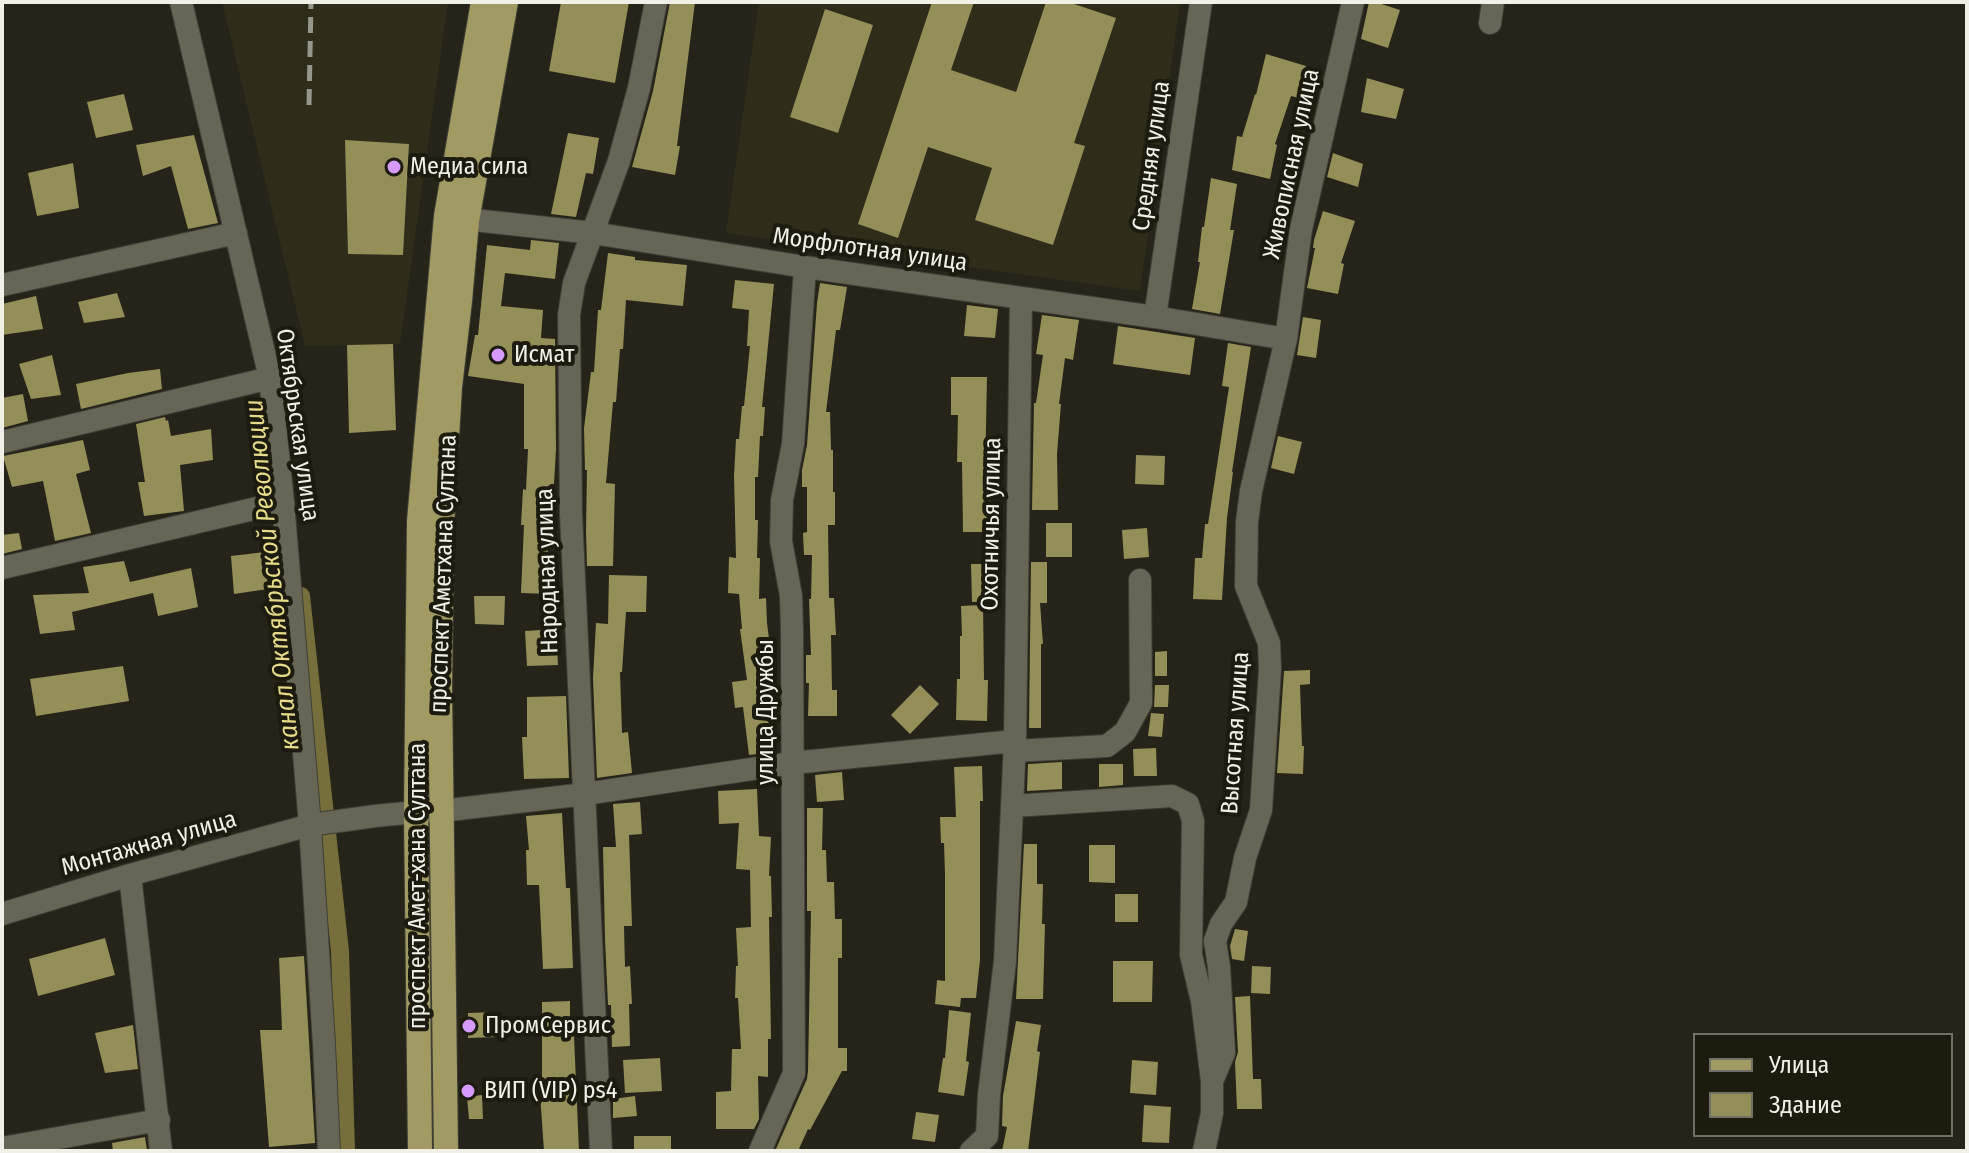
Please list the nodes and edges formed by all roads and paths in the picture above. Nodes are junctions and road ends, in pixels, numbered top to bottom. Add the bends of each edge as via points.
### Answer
1 (181, 2) edge
2 (483, 2) edge
3 (506, 2) edge
4 (656, 2) edge
5 (1201, 2) edge
6 (1353, 2) edge
7 (456, 218) junction
8 (236, 233) junction
9 (593, 233) junction
10 (805, 267) junction
11 (2, 285) edge
12 (1021, 298) junction
13 (1155, 317) junction
14 (1286, 339) junction
15 (270, 378) junction
16 (2, 442) edge
17 (283, 502) junction
18 (2, 568) edge
19 (1140, 580) dead end
20 (1015, 746) junction
21 (792, 763) junction
22 (585, 794) junction
23 (1012, 806) junction
24 (441, 811) junction
25 (416, 812) junction
26 (318, 824) junction
27 (130, 875) junction
28 (2, 914) edge
29 (1212, 1081) junction
30 (159, 1120) junction
31 (981, 1146) edge
32 (2, 1148) edge
33 (161, 1151) edge
34 (329, 1151) edge
35 (420, 1151) edge
36 (446, 1151) edge
37 (601, 1151) edge
38 (760, 1151) edge
39 (1204, 1151) edge

1 - 8 street, Октябрьская улица
2 - 7 main road, проспект Амет-хана Султана
3 - 7 main road, проспект Аметхана Султана
4 - 9 street, Народная улица via 639,88
5 - 13 street, Средняя улица
6 - 14 street, Живописная улица via 1301,229
7 - 9 street, Морфлотная улица
7 - 24 main road, проспект Аметхана Султана via 460,301 442,523
7 - 25 main road, проспект Амет-хана Султана via 419,521
8 - 11 street
8 - 15 street, Октябрьская улица
9 - 10 street, Морфлотная улица
9 - 22 street, Народная улица via 574,283 569,315 571,514
10 - 12 street, Морфлотная улица
10 - 21 street, улица Дружбы via 793,444 782,500 781,541 791,596
12 - 13 street, Морфлотная улица
12 - 20 street, Охотничья улица
13 - 14 street, Морфлотная улица
14 - 29 street, Высотная улица via 1247,522 1246,586 1269,643 1261,810 1236,902 1215,941 1224,1053
15 - 16 street
15 - 17 street, Октябрьская улица
17 - 18 street
17 - 26 street, Октябрьская улица
19 - 20 street via 1141,703 1125,732 1107,746
20 - 21 street, Монтажная улица
20 - 23 street, Охотничья улица
21 - 22 street, Монтажная улица
21 - 38 street, улица Дружбы via 794,1073
22 - 24 street, Монтажная улица
22 - 37 street, Народная улица
23 - 29 street, Высотная улица via 1172,796 1188,804 1193,821 1191,955
23 - 31 street, Охотничья улица via 1005,961
24 - 25 street, Монтажная улица
24 - 36 main road, проспект Аметхана Султана
25 - 26 street, Монтажная улица
25 - 35 main road, проспект Амет-хана Султана
26 - 27 street, Монтажная улица
26 - 34 street, Октябрьская улица
27 - 28 street, Монтажная улица
27 - 30 street
29 - 39 street, Высотная улица
30 - 32 street
30 - 33 street

